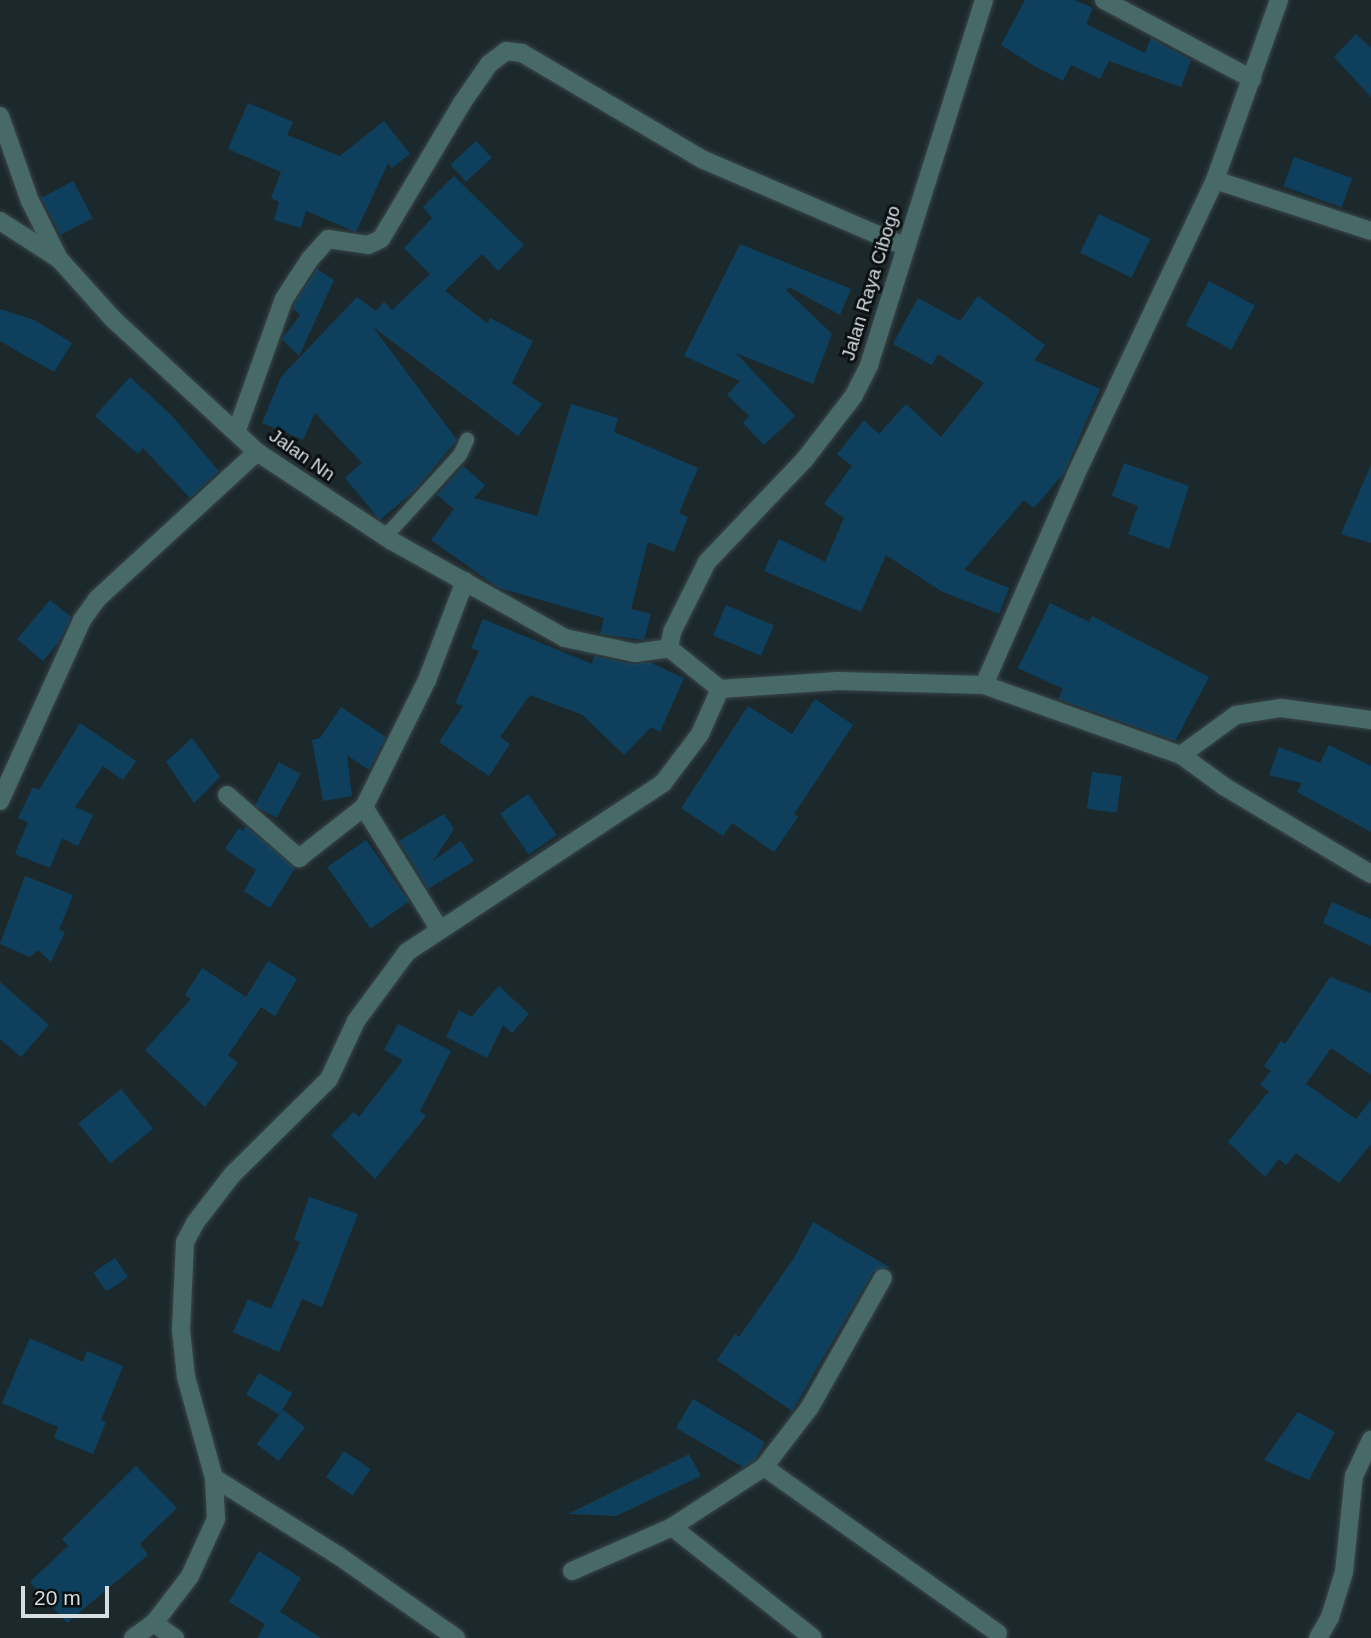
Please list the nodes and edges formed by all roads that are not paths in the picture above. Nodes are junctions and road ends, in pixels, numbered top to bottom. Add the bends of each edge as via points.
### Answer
1 (984, 0) edge
2 (1104, 0) edge
3 (1279, 0) edge
4 (1252, 79) junction
5 (0, 116) edge
6 (1215, 180) junction
7 (0, 221) edge
8 (1371, 231) edge
9 (906, 247) junction
10 (59, 258) junction
11 (237, 430) junction
12 (467, 440) dead end
13 (257, 452) junction
14 (385, 537) junction
15 (465, 582) junction
16 (669, 648) junction
17 (984, 685) junction
18 (720, 689) junction
19 (1371, 720) edge
20 (1181, 755) junction
21 (227, 794) dead end
22 (0, 801) edge
23 (364, 807) junction
24 (1371, 874) edge
25 (438, 927) junction
26 (883, 1278) dead end
27 (1371, 1440) edge
28 (764, 1467) junction
29 (214, 1478) junction
30 (671, 1527) junction
31 (572, 1571) dead end
32 (154, 1623) junction
33 (998, 1633) dead end
34 (133, 1638) edge
35 (175, 1638) edge
36 (456, 1638) edge
37 (813, 1638) edge
38 (1318, 1638) edge

1 - 9 street, Jalan Raya Cibogo
2 - 4 street
3 - 4 street
4 - 6 street
5 - 10 street, Jalan Nn via 35,211
6 - 8 street
6 - 17 street via 1077,472
7 - 10 street
9 - 11 street via 704,160 522,53 506,51 489,64 462,103 381,239 368,245 328,239 310,259 284,299
9 - 16 street, Jalan Raya Cibogo via 869,365 853,397 805,459 707,562 672,632
10 - 11 street, Jalan Nn via 113,319
11 - 13 street, Jalan Nn
12 - 14 lane via 460,455
13 - 14 street, Jalan Nn
13 - 22 street via 96,598
14 - 15 street, Jalan Nn
15 - 16 street, Jalan Nn via 565,638 619,652
15 - 23 street via 427,680
16 - 18 street
17 - 18 street via 838,681
17 - 20 street
18 - 25 street via 700,734 663,783
19 - 20 street via 1281,708 1236,715
20 - 24 street via 1225,787
21 - 23 street via 299,858
23 - 25 street
25 - 29 street via 407,951 356,1021 329,1079 232,1175 185,1242 181,1330 186,1377
26 - 28 street via 810,1407
27 - 38 street via 1354,1476 1344,1572
28 - 30 street
28 - 33 street
29 - 32 street via 216,1519 207,1547
29 - 36 street via 340,1556
30 - 31 street
30 - 37 street
32 - 34 street
32 - 35 street

